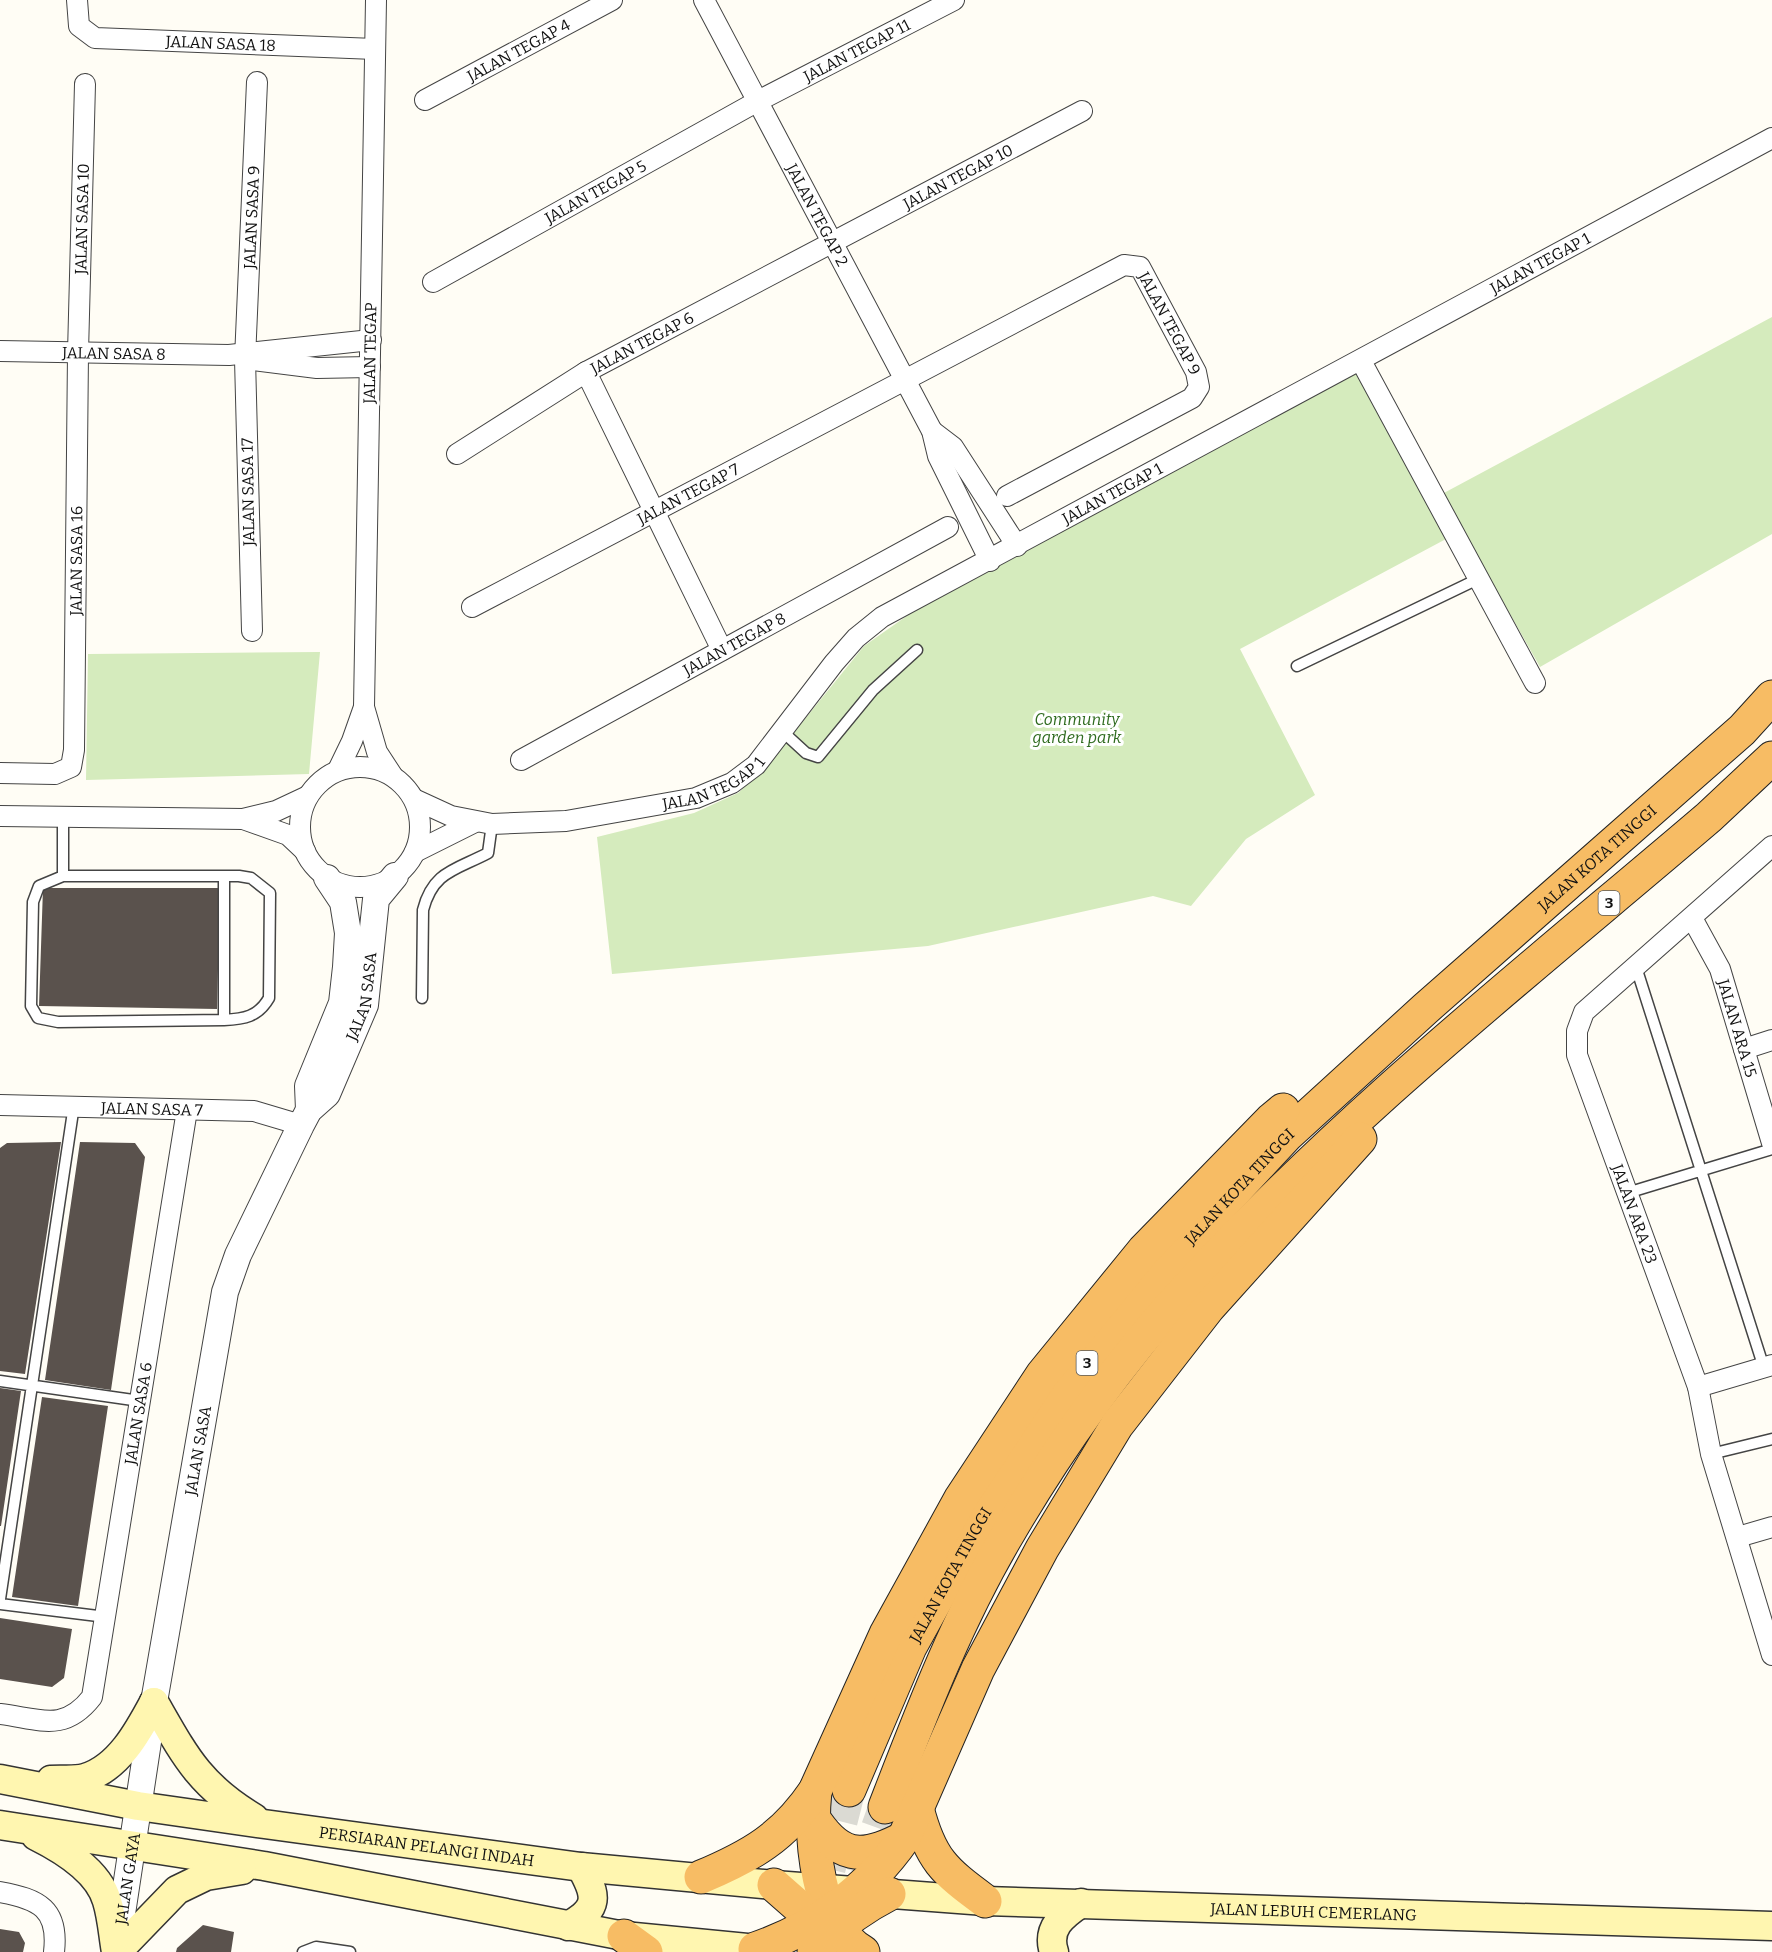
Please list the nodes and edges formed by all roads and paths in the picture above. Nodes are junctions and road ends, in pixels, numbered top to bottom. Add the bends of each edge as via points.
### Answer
1 (376, 0) edge
2 (612, 0) edge
3 (704, 0) edge
4 (954, 0) edge
5 (77, 9) edge
6 (375, 50) junction
7 (257, 82) dead end
8 (85, 84) dead end
9 (425, 100) dead end
10 (758, 100) junction
11 (1082, 111) dead end
12 (1772, 138) edge
13 (834, 242) junction
14 (433, 282) dead end
15 (370, 340) junction
16 (0, 351) edge
17 (78, 353) junction
18 (240, 356) junction
19 (1361, 361) junction
20 (370, 367) junction
21 (586, 372) junction
22 (905, 380) junction
23 (932, 430) junction
24 (457, 454) dead end
25 (1007, 495) dead end
26 (654, 512) junction
27 (948, 526) dead end
28 (1017, 546) junction
29 (990, 561) junction
30 (1478, 579) junction
31 (472, 608) dead end
32 (252, 631) dead end
33 (722, 650) junction
34 (917, 650) dead end
35 (1297, 666) dead end
36 (1535, 683) dead end
37 (1772, 697) edge
38 (364, 707) junction
39 (782, 731) junction
40 (1772, 758) edge
41 (521, 760) dead end
42 (338, 770) junction
43 (0, 773) edge
44 (392, 775) junction
45 (308, 796) junction
46 (414, 799) junction
47 (0, 816) edge
48 (63, 817) junction
49 (243, 819) junction
50 (484, 823) junction
51 (1772, 846) edge
52 (304, 851) junction
53 (415, 852) junction
54 (63, 876) junction
55 (395, 876) junction
56 (224, 877) junction
57 (327, 878) junction
58 (1692, 918) junction
59 (1636, 968) junction
60 (422, 998) dead end
61 (1425, 1009) junction
62 (224, 1020) junction
63 (1772, 1040) edge
64 (1442, 1045) junction
65 (1744, 1049) junction
66 (0, 1105) edge
67 (74, 1105) junction
68 (186, 1110) junction
69 (305, 1118) junction
70 (1772, 1143) edge
71 (1772, 1149) edge
72 (1702, 1170) junction
73 (1627, 1193) junction
74 (1768, 1366) edge
75 (0, 1381) edge
76 (33, 1385) junction
77 (1698, 1388) junction
78 (140, 1401) junction
79 (1772, 1439) edge
80 (1711, 1454) junction
81 (1772, 1527) edge
82 (1738, 1538) junction
83 (0, 1599) edge
84 (0, 1604) edge
85 (1766, 1613) edge
86 (106, 1617) junction
87 (1772, 1655) edge
88 (154, 1702) junction
89 (0, 1713) edge
90 (8, 1780) edge
91 (849, 1790) tunnel mouth
92 (814, 1804) junction
93 (138, 1806) junction
94 (885, 1808) tunnel mouth
95 (917, 1808) junction
96 (264, 1824) junction
97 (10, 1826) edge
98 (904, 1838) junction
99 (132, 1845) junction
100 (264, 1866) junction
101 (581, 1867) junction
102 (701, 1877) junction
103 (774, 1885) joint
104 (0, 1892) edge
105 (889, 1894) joint
106 (985, 1901) junction
107 (1081, 1903) junction
108 (829, 1922) edge
109 (568, 1926) junction
110 (1772, 1926) edge
111 (635, 1944) edge
112 (769, 1951) edge
113 (54, 1952) edge
114 (116, 1952) edge
115 (303, 1952) edge
116 (350, 1952) edge
117 (862, 1952) edge
118 (1054, 1952) edge

1 - 6 street, JALAN TEGAP
2 - 9 street, JALAN TEGAP 4
3 - 10 street, JALAN TEGAP 2
4 - 10 street, JALAN TEGAP 11
5 - 6 street, JALAN SASA 18 via 84,32 95,38
6 - 15 street, JALAN TEGAP
7 - 18 street, JALAN SASA 9
8 - 17 street, JALAN SASA 10
10 - 13 street, JALAN TEGAP 2
10 - 14 street, JALAN TEGAP 5
11 - 13 street, JALAN TEGAP 10
12 - 19 street, JALAN TEGAP 1
13 - 21 street, JALAN TEGAP 6
13 - 22 street, JALAN TEGAP 2
15 - 18 street, JALAN SASA 8
15 - 20 street, JALAN TEGAP
16 - 17 street, JALAN SASA 8
17 - 18 street, JALAN SASA 8
17 - 43 street, JALAN SASA 16 via 71,767 55,774
18 - 20 street, JALAN SASA 8 via 317,369
18 - 32 street, JALAN SASA 17
19 - 28 street, JALAN TEGAP 1
19 - 30 street
20 - 38 street, JALAN TEGAP
21 - 24 street, JALAN TEGAP 6
21 - 26 street
22 - 23 street, JALAN TEGAP 2
22 - 25 street, JALAN TEGAP 9 via 1124,265 1140,267 1196,372 1195,393
22 - 26 street, JALAN TEGAP 7
23 - 28 street, JALAN TEGAP 2 via 953,447
23 - 29 street, JALAN TEGAP 2 via 938,456
26 - 31 street, JALAN TEGAP 7
26 - 33 street
27 - 33 street, JALAN TEGAP 8
28 - 29 street, JALAN TEGAP 1
29 - 39 street, JALAN TEGAP 1 via 882,617 856,638
30 - 35 lane
30 - 36 street
33 - 41 street, JALAN TEGAP 8
34 - 39 lane via 873,690 818,757 806,753
37 - 61 highway, JALAN KOTA TINGGI / 3 via 1742,730
38 - 42 street, JALAN TEGAP
38 - 44 street, JALAN TEGAP via 377,752
39 - 50 street, JALAN TEGAP 1 via 756,765 732,783 696,798 566,821
40 - 64 highway, JALAN KOTA TINGGI / 3 via 1709,817
42 - 44 street via 366,766
42 - 45 street
44 - 46 street
45 - 49 street via 276,811
45 - 52 street via 301,814
46 - 50 street, JALAN TEGAP 1 via 451,816
46 - 53 street via 420,834
47 - 48 street
48 - 49 street
48 - 54 lane
49 - 52 street via 288,835
50 - 53 street, JALAN TEGAP 1
50 - 60 lane via 488,853 452,868 434,883 426,897
51 - 58 street, JALAN ARA 23
52 - 57 street
53 - 55 street
54 - 56 lane
54 - 62 lane via 39,886 33,902 32,1006 38,1018 58,1022
55 - 57 street via 374,886 350,886
55 - 69 street, JALAN SASA via 376,899 364,1005 327,1095
56 - 62 lane
56 - 62 lane via 251,878 270,893 269,998 255,1015
57 - 69 street, JALAN SASA via 343,902 348,933 346,967 342,1003 308,1086
58 - 59 street, JALAN ARA 23
58 - 65 street, JALAN ARA 15 via 1720,969
59 - 72 lane
59 - 73 street, JALAN ARA 23 via 1584,1012 1577,1031 1577,1055
61 - 91 highway, JALAN KOTA TINGGI / 3 via 1287,1135 1161,1270 1064,1392 982,1515 910,1647
61 - 92 highway via 1271,1120 1144,1250 1042,1375 961,1498 886,1634
63 - 65 street
64 - 94 highway, JALAN KOTA TINGGI / 3 via 1309,1161 1185,1290 1092,1405 1008,1533 960,1624
64 - 95 highway via 1208,1308 1117,1425 1042,1549 978,1669
65 - 70 street, JALAN ARA 15
66 - 67 street, JALAN SASA 7
67 - 68 street, JALAN SASA 7
67 - 76 lane
68 - 69 street, JALAN SASA 7 via 254,1111
68 - 78 street, JALAN SASA 6
69 - 88 street, JALAN SASA via 238,1255 225,1292
71 - 72 lane
72 - 73 lane
72 - 74 lane
73 - 77 street, JALAN ARA 23
74 - 77 street
75 - 76 lane
76 - 78 lane
76 - 83 lane
77 - 80 street, JALAN ARA 23
78 - 86 street, JALAN SASA 6
79 - 80 lane
80 - 82 street, JALAN ARA 23
81 - 82 street
82 - 85 street, JALAN ARA 23
84 - 86 lane
85 - 87 street, JALAN ARA 23
86 - 89 street, JALAN SASA 6 via 92,1697 80,1713 54,1721
88 - 90 main road via 135,1738 109,1763 85,1778
88 - 93 street, JALAN SASA
88 - 96 main road via 200,1777 224,1800
90 - 93 main road, PERSIARAN PELANGI INDAH
92 - 98 highway via 825,1836 842,1849 863,1854
92 - 102 highway via 759,1849
92 - 108 highway via 812,1833
93 - 96 main road, PERSIARAN PELANGI INDAH
93 - 99 street, JALAN GAYA
95 - 98 highway
95 - 106 highway via 924,1837 936,1858 950,1875
96 - 101 main road, PERSIARAN PELANGI INDAH
97 - 99 main road
97 - 114 main road via 58,1847 90,1873 106,1899
98 - 108 highway
99 - 100 main road
99 - 114 street, JALAN GAYA
100 - 109 main road
100 - 114 main road via 206,1876 177,1890
101 - 102 main road, PERSIARAN PELANGI INDAH
101 - 109 main road via 593,1885 594,1898 583,1918
102 - 103 main road, PERSIARAN PELANGI INDAH
103 - 108 highway
104 - 113 street via 28,1897 50,1913 56,1934
105 - 106 main road, JALAN LEBUH CEMERLANG
105 - 108 highway
106 - 107 main road, JALAN LEBUH CEMERLANG
107 - 110 main road, JALAN LEBUH CEMERLANG
107 - 118 main road via 1063,1914 1056,1924
108 - 112 highway via 784,1939
108 - 117 highway
109 - 111 main road
111 - 112 main road
115 - 116 lane via 316,1947

